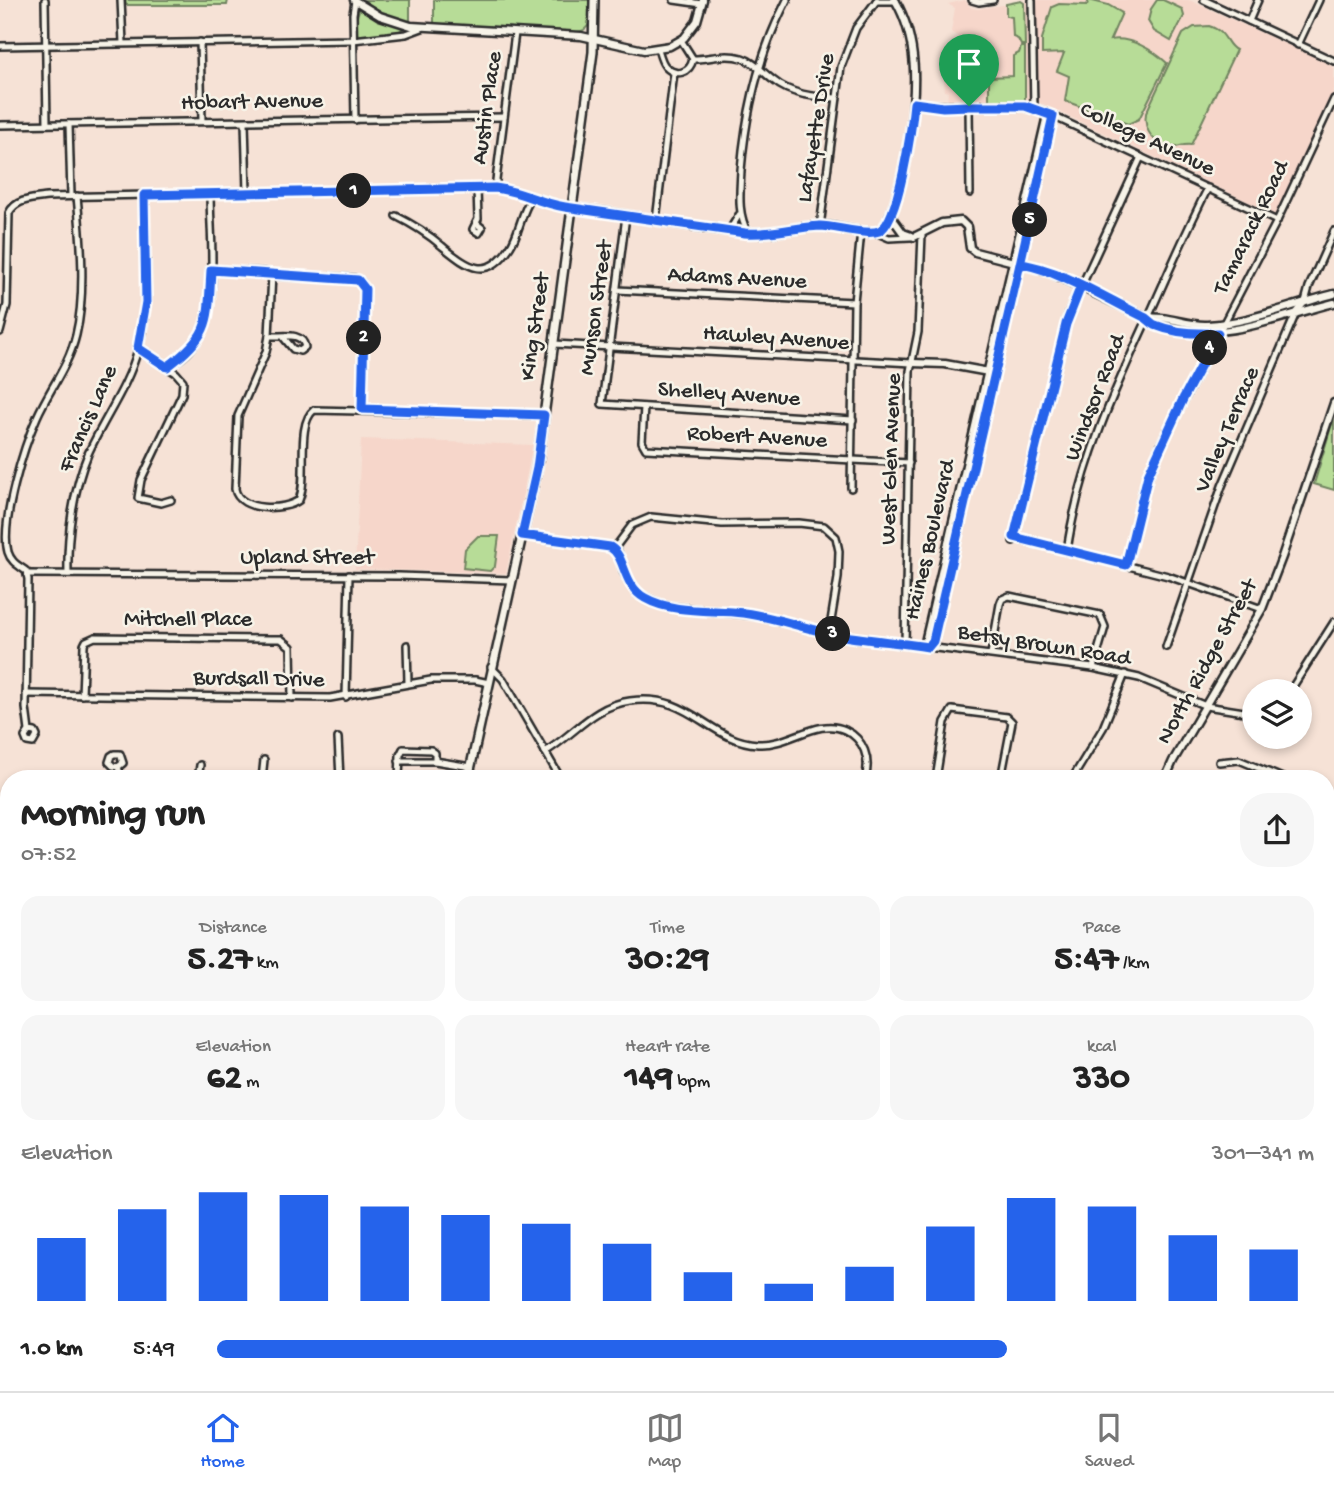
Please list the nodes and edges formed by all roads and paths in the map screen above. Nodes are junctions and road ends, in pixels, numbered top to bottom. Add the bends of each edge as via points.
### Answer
1 (45, 0) edge
2 (121, 0) edge
3 (594, 0) edge
4 (674, 0) edge
5 (787, 0) edge
6 (896, 0) edge
7 (972, 0) edge
8 (993, 0) edge
9 (1032, 0) edge
10 (1204, 0) edge
11 (1258, 0) edge
12 (1319, 0) edge
13 (355, 1) edge
14 (876, 1) edge
15 (702, 2) edge
16 (1249, 21) junction
17 (423, 28) junction
18 (515, 33) junction
19 (594, 38) junction
20 (353, 40) junction
21 (681, 40) junction
22 (200, 42) junction
23 (123, 43) junction
24 (46, 44) junction
25 (1298, 45) junction
26 (0, 46) edge
27 (658, 49) junction
28 (693, 59) junction
29 (1334, 61) edge
30 (760, 68) junction
31 (674, 73) junction
32 (836, 98) junction
33 (1334, 99) edge
34 (914, 103) junction
35 (969, 106) junction
36 (1034, 108) junction
37 (1050, 114) junction
38 (504, 117) junction
39 (355, 120) junction
40 (202, 121) junction
41 (245, 122) junction
42 (47, 124) junction
43 (69, 124) junction
44 (0, 125) edge
45 (1141, 157) junction
46 (495, 188) junction
47 (1208, 188) junction
48 (477, 189) junction
49 (247, 193) junction
50 (970, 193) dead end
51 (210, 194) junction
52 (144, 195) junction
53 (74, 197) junction
54 (532, 197) junction
55 (572, 208) junction
56 (739, 215) junction
57 (890, 215) junction
58 (396, 216) dead end
59 (626, 216) junction
60 (656, 220) junction
61 (1277, 221) junction
62 (477, 224) dead end
63 (822, 226) junction
64 (729, 231) junction
65 (861, 231) junction
66 (875, 232) junction
67 (1334, 232) edge
68 (748, 233) junction
69 (922, 234) junction
70 (910, 237) junction
71 (1016, 263) junction
72 (211, 270) junction
73 (272, 274) junction
74 (1081, 286) junction
75 (617, 290) junction
76 (1334, 294) edge
77 (854, 302) junction
78 (1305, 302) junction
79 (1334, 303) edge
80 (1296, 313) junction
81 (1147, 318) junction
82 (1223, 323) junction
83 (0, 332) edge
84 (1218, 333) junction
85 (269, 336) junction
86 (284, 338) dead end
87 (554, 344) junction
88 (609, 347) junction
89 (138, 348) junction
90 (854, 360) junction
91 (912, 363) junction
92 (167, 367) junction
93 (991, 372) junction
94 (1334, 403) edge
95 (602, 404) joint
96 (644, 407) junction
97 (362, 409) junction
98 (544, 415) junction
99 (853, 420) junction
100 (852, 461) junction
101 (909, 463) junction
102 (851, 488) dead end
103 (171, 500) dead end
104 (522, 535) junction
105 (614, 549) junction
106 (1068, 551) junction
107 (1126, 565) junction
108 (27, 574) junction
109 (68, 574) junction
110 (349, 575) junction
111 (512, 580) junction
112 (1188, 583) junction
113 (1262, 609) junction
114 (1334, 622) edge
115 (829, 633) junction
116 (905, 644) junction
117 (407, 645) dead end
118 (928, 647) junction
119 (1166, 647) dead end
120 (991, 654) junction
121 (491, 667) junction
122 (1093, 668) junction
123 (1125, 674) junction
124 (1298, 679) edge
125 (408, 683) junction
126 (489, 683) junction
127 (26, 694) junction
128 (82, 695) junction
129 (346, 697) junction
130 (292, 698) junction
131 (1206, 706) junction
132 (1242, 712) edge
133 (29, 731) dead end
134 (338, 738) dead end
135 (545, 752) junction
136 (264, 760) dead end
137 (399, 761) junction
138 (435, 761) junction
139 (1219, 762) dead end
140 (200, 765) dead end
141 (118, 767) dead end
142 (471, 767) junction
143 (119, 770) edge
144 (199, 770) edge
145 (263, 770) edge
146 (340, 770) edge
147 (399, 770) edge
148 (470, 770) edge
149 (556, 770) edge
150 (867, 770) edge
151 (937, 770) edge
152 (1003, 770) edge
153 (1077, 770) edge
154 (1170, 770) edge
155 (1263, 770) edge

1 - 24 street
2 - 23 street
3 - 19 main road, King Street
4 - 15 street
5 - 30 street
6 - 14 street, Lafayette Drive
6 - 34 street via 913,51
7 - 8 street
9 - 36 street
10 - 16 street
11 - 16 street
12 - 25 street
13 - 17 street via 388,20
13 - 20 street
14 - 32 street, Lafayette Drive via 851,37
15 - 21 street via 694,27
16 - 25 street
17 - 18 street
17 - 20 street
18 - 19 street
18 - 38 street, Austin Place
19 - 27 street
19 - 55 main road, King Street
20 - 22 street
20 - 39 street
21 - 27 street
21 - 28 street
22 - 23 street
22 - 40 street
23 - 24 street
24 - 26 street
24 - 42 street
25 - 29 street
27 - 31 street via 664,65
28 - 30 street via 730,56
28 - 31 street via 687,71
30 - 32 street via 793,91
30 - 56 street via 744,131
31 - 60 street
32 - 63 street, Lafayette Drive
33 - 61 street, Tamarack Road
34 - 35 street, College Avenue
34 - 57 street via 904,169
35 - 36 street, College Avenue
35 - 50 street
36 - 37 street, College Avenue
37 - 45 street, College Avenue
37 - 71 street, Haines Boulevard
38 - 39 street, Hobart Avenue
38 - 46 street, Austin Place
39 - 41 street, Hobart Avenue
40 - 41 street, Hobart Avenue
40 - 43 street, Hobart Avenue
41 - 49 street
42 - 43 street, Hobart Avenue
42 - 44 street, Hobart Avenue
43 - 53 street
45 - 47 street, College Avenue
45 - 74 street
46 - 48 street
46 - 54 street
47 - 61 street, College Avenue
47 - 81 street, Windsor Road
48 - 49 street
48 - 62 street
49 - 51 street
51 - 52 street
51 - 72 street
52 - 53 street
52 - 89 street, Francis Lane via 146,302
53 - 83 street via 36,198 14,205 9,213 7,305
53 - 108 street via 81,296 76,336 35,420 9,504 7,549
54 - 55 street
54 - 58 street via 506,253 484,267 461,262
55 - 59 street
55 - 87 main road, King Street
56 - 64 street
56 - 68 street
57 - 66 street via 884,228
57 - 70 street
59 - 60 street
59 - 75 street, Munson Street
60 - 64 street
61 - 82 street, Tamarack Road
63 - 65 street
63 - 68 street
64 - 68 street
65 - 66 street
65 - 77 street
66 - 70 street via 890,238
67 - 78 street, Valley Terrace
69 - 70 street
69 - 71 street via 942,223 961,222 967,227 972,250
69 - 91 street, West Glen Avenue via 918,332
71 - 74 street
71 - 93 street, Haines Boulevard
72 - 73 street
72 - 92 street via 209,311 202,333 189,351
73 - 85 street
73 - 97 street via 354,278 364,285
74 - 81 street
74 - 106 street via 1066,324 1014,539
75 - 77 street, Adams Avenue
75 - 88 street, Munson Street
76 - 78 street
77 - 90 street
78 - 80 street, Valley Terrace
78 - 82 street
79 - 80 street
80 - 84 street
80 - 112 street, Valley Terrace via 1239,442
81 - 82 street via 1192,325
81 - 84 street via 1163,327
81 - 106 street, Windsor Road via 1098,433
82 - 84 street, Tamarack Road
84 - 107 street, Tamarack Road via 1148,475
85 - 86 street
85 - 97 street via 238,416 235,489 241,502 277,507 297,502 303,489 308,415 320,409
87 - 88 street, Hawley Avenue
87 - 98 main road, King Street
88 - 90 street, Hawley Avenue
88 - 95 street, Munson Street
89 - 92 street
89 - 109 street, Francis Lane via 80,475
90 - 91 street, Hawley Avenue
90 - 99 street
91 - 93 street, Hawley Avenue
91 - 101 street, West Glen Avenue
92 - 103 street via 181,377 183,389 141,480 138,498 161,503
93 - 118 street, Haines Boulevard via 925,640
94 - 113 street, North Ridge Street
95 - 96 street, Shelley Avenue
96 - 99 street, Shelley Avenue
96 - 100 street, Robert Avenue via 642,442 646,449
97 - 98 street
98 - 104 main road, King Street
99 - 100 street
100 - 101 street, Robert Avenue
100 - 102 street
101 - 116 street, West Glen Avenue
104 - 105 street
104 - 111 main road, King Street
105 - 115 street, Betsy Brown Road via 631,585 654,603 774,618
105 - 115 street via 632,525 651,517 824,526 836,537 840,562
106 - 107 street
107 - 112 street
108 - 109 street, Upland Street
108 - 127 street
109 - 110 street, Upland Street
110 - 111 street, Upland Street
110 - 129 street
111 - 121 main road, King Street
112 - 113 street
112 - 119 street, Valley Terrace
113 - 131 street, North Ridge Street
114 - 124 street
115 - 116 street, Betsy Brown Road
116 - 118 street, Betsy Brown Road
117 - 125 street
118 - 120 street, Betsy Brown Road
120 - 122 street, Betsy Brown Road
120 - 122 street via 1004,597 1023,599 1100,615 1105,627
121 - 126 main road, King Street
121 - 135 street via 503,679
122 - 123 street, Betsy Brown Road
123 - 131 street, Betsy Brown Road
123 - 153 street via 1103,728
125 - 126 street, Burdsall Drive via 446,679
125 - 129 street, Burdsall Drive
126 - 142 main road, King Street
127 - 128 street, Burdsall Drive
127 - 133 street
128 - 130 street, Burdsall Drive
128 - 130 street, Mitchell Place via 84,645 95,637 244,638 281,639 291,647
129 - 130 street, Burdsall Drive
131 - 132 street, Betsy Brown Road
131 - 154 street, North Ridge Street
134 - 146 street
135 - 149 street
135 - 150 street via 602,709 626,701 657,701 680,706 726,735 749,743 772,744 828,725 844,729 862,745
136 - 145 street
137 - 138 street
137 - 138 street via 401,752 410,749 431,750
137 - 147 street
138 - 142 street
139 - 155 street via 1239,760
140 - 144 street
141 - 143 street
142 - 148 main road, King Street
151 - 152 street via 945,722 952,710 1007,717 1012,724

